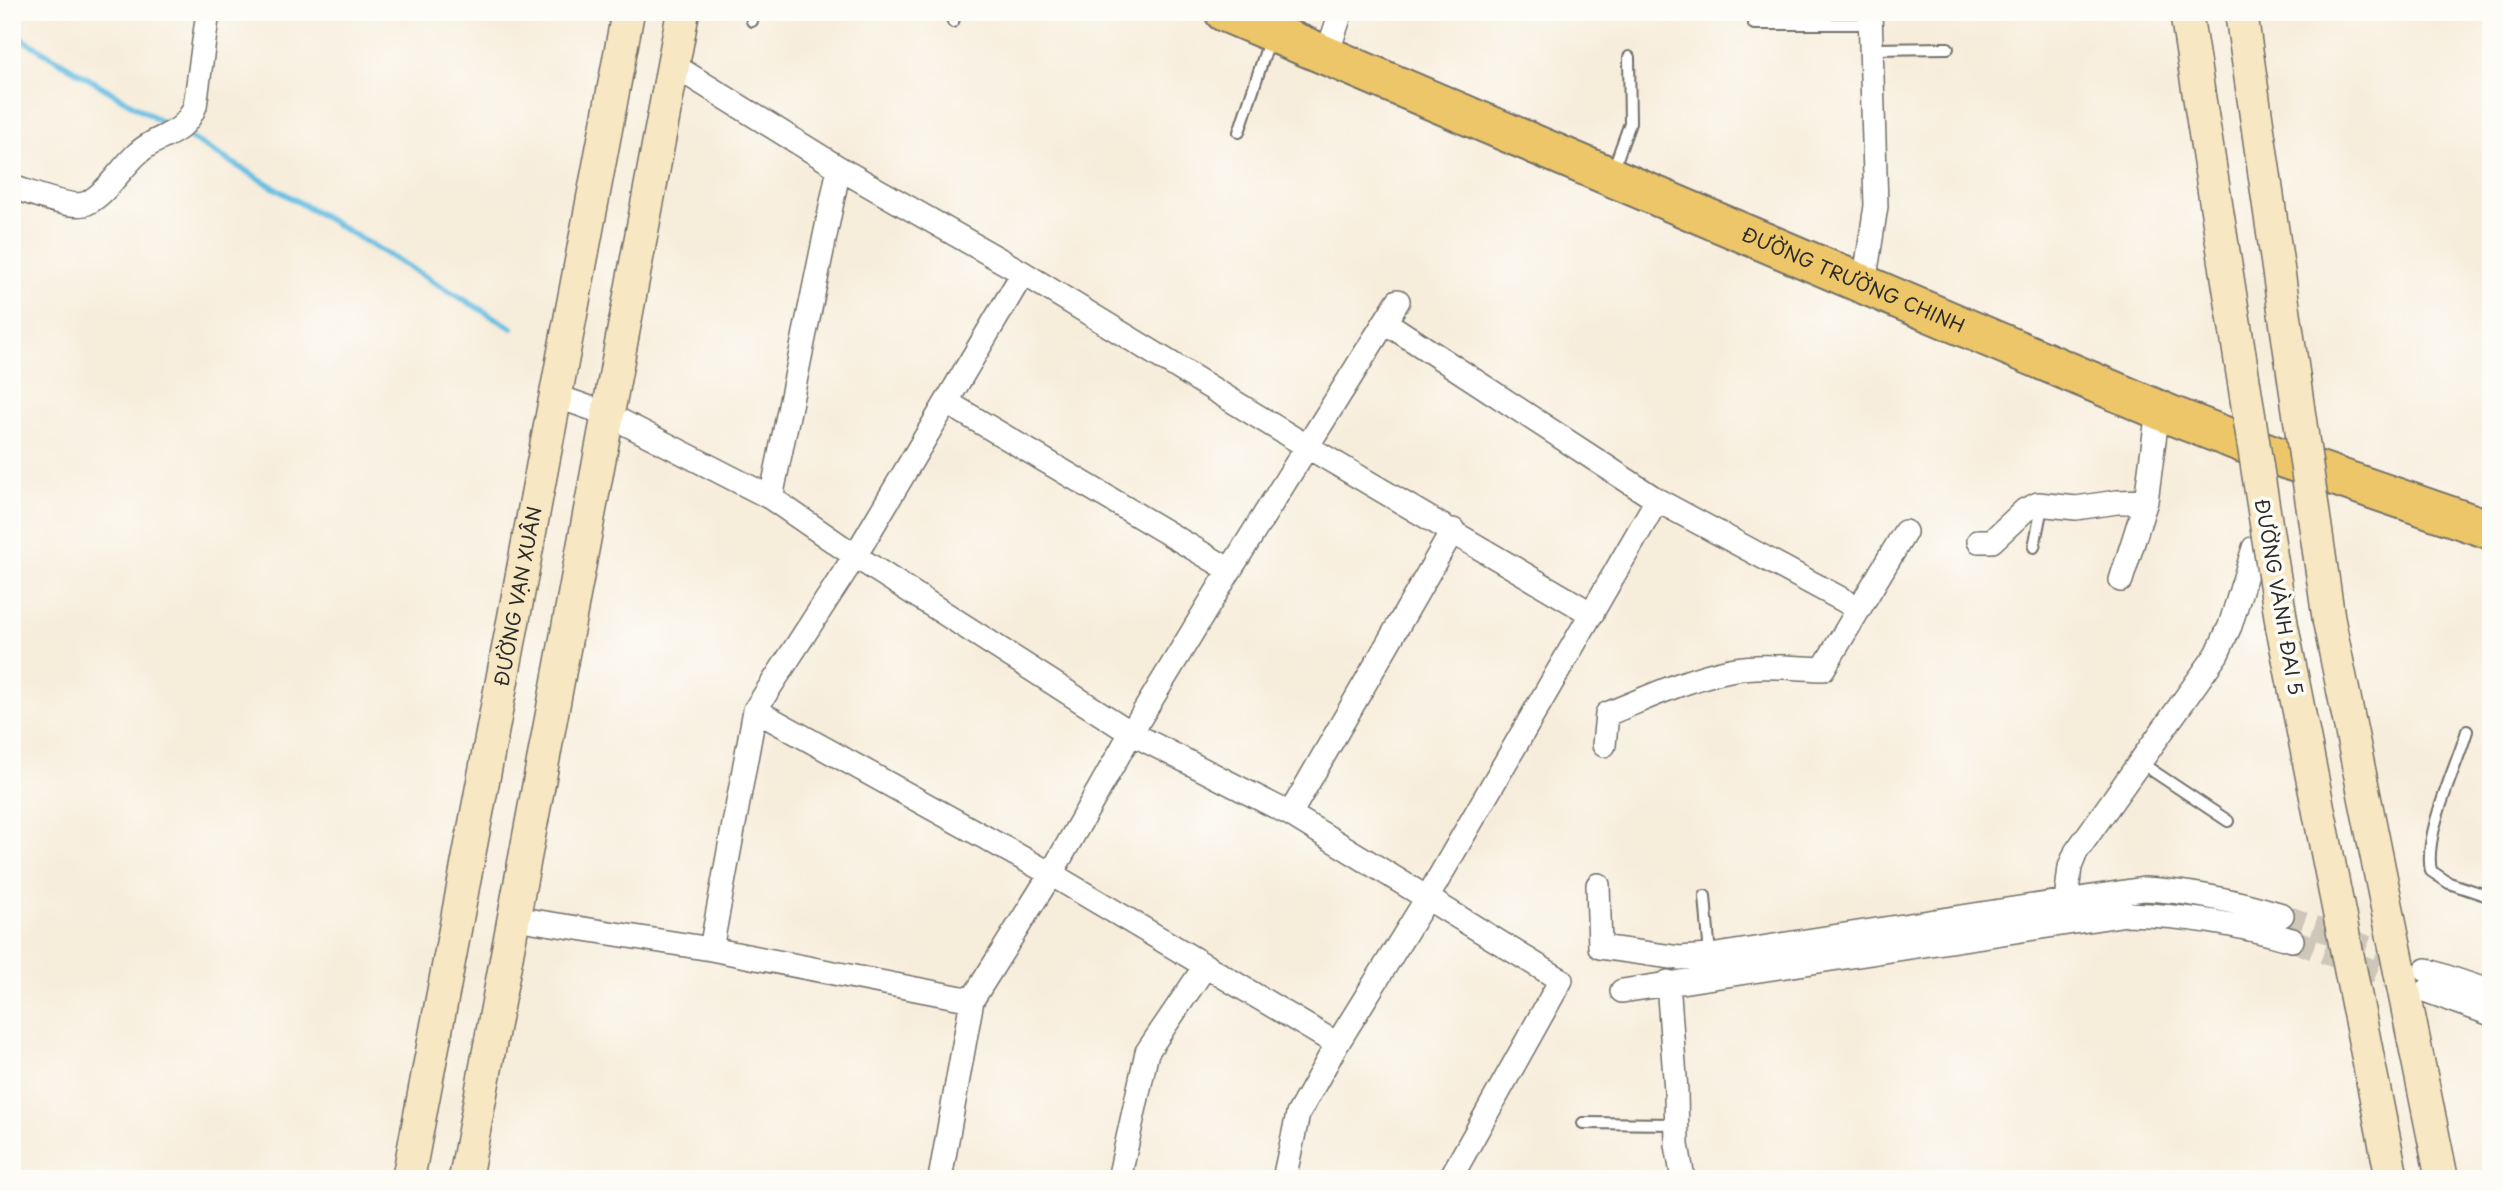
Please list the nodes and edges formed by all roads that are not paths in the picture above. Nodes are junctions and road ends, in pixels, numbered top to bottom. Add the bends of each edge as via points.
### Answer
1 (208, 12) edge
2 (628, 12) edge
3 (683, 12) edge
4 (1224, 12) edge
5 (1341, 12) edge
6 (2186, 12) edge
7 (2241, 12) edge
8 (1870, 18) edge
9 (1754, 24) dead end
10 (1272, 32) junction
11 (1948, 48) dead end
12 (1871, 49) junction
13 (1327, 54) junction
14 (1629, 57) dead end
15 (673, 65) junction
16 (1239, 132) dead end
17 (839, 168) junction
18 (1611, 176) junction
19 (12, 187) edge
20 (1023, 273) junction
21 (1864, 284) junction
22 (1398, 301) dead end
23 (1384, 322) junction
24 (556, 396) junction
25 (948, 403) junction
26 (2158, 410) junction
27 (607, 414) junction
28 (1308, 447) junction
29 (771, 498) junction
30 (1657, 500) junction
31 (2146, 501) junction
32 (2051, 504) junction
33 (1452, 530) junction
34 (2491, 530) edge
35 (1905, 532) dead end
36 (1979, 541) dead end
37 (2034, 547) dead end
38 (2254, 548) dead end
39 (856, 556) junction
40 (1230, 570) junction
41 (2122, 580) dead end
42 (1858, 608) junction
43 (1592, 614) junction
44 (755, 710) junction
45 (2467, 731) dead end
46 (1131, 733) junction
47 (1604, 746) dead end
48 (2141, 763) junction
49 (1290, 814) junction
50 (2228, 821) dead end
51 (1051, 874) junction
52 (1598, 885) dead end
53 (1705, 896) dead end
54 (2491, 897) edge
55 (1426, 900) junction
56 (2066, 901) junction
57 (2282, 915) tunnel mouth
58 (514, 918) junction
59 (2292, 940) tunnel mouth
60 (711, 948) junction
61 (1710, 956) junction
62 (1204, 968) junction
63 (1668, 982) junction
64 (1622, 991) dead end
65 (2491, 992) edge
66 (972, 1000) junction
67 (2491, 1014) edge
68 (1337, 1044) junction
69 (1583, 1124) dead end
70 (1676, 1124) junction
71 (408, 1179) edge
72 (465, 1179) edge
73 (940, 1179) edge
74 (1119, 1179) edge
75 (1284, 1179) edge
76 (1450, 1179) edge
77 (1683, 1179) edge
78 (2392, 1179) edge
79 (2442, 1179) edge

1 - 19 street via 195,106 179,130 140,151 86,203 72,204
2 - 24 street, ĐƯỜNG VẠN XUÂN
3 - 15 street
4 - 10 highway, ĐƯỜNG TRƯỜNG CHINH
5 - 13 street
6 - 78 street, ĐƯỜNG VÀNH ĐAI 5, bridge via 2282,626
7 - 79 street, bridge via 2329,621
8 - 9 lane
8 - 12 street
10 - 13 highway, ĐƯỜNG TRƯỜNG CHINH
10 - 16 lane
11 - 12 lane
12 - 21 street via 1876,206
13 - 18 highway, ĐƯỜNG TRƯỜNG CHINH
14 - 18 lane via 1630,123
15 - 17 street
15 - 27 street
17 - 20 street
17 - 29 street
18 - 21 highway, ĐƯỜNG TRƯỜNG CHINH
20 - 25 street
20 - 28 street
21 - 26 highway, ĐƯỜNG TRƯỜNG CHINH
22 - 23 street
23 - 28 street
23 - 30 street
24 - 27 street
24 - 71 street, ĐƯỜNG VẠN XUÂN
25 - 39 street
25 - 40 street
26 - 31 street
26 - 34 highway, ĐƯỜNG TRƯỜNG CHINH
27 - 29 street
27 - 58 street
28 - 33 street
28 - 40 street
29 - 39 street
30 - 42 street
30 - 43 street
31 - 32 street via 2076,508
31 - 41 street
32 - 36 street via 2025,510 1992,541
32 - 37 lane via 2041,512
33 - 43 street
33 - 49 street
35 - 42 street
38 - 48 street via 2217,654
39 - 44 street
39 - 46 street
40 - 46 street
42 - 47 street via 1823,669 1731,670 1656,695 1608,714
43 - 55 street
44 - 51 street
44 - 60 street
45 - 54 lane via 2428,855 2431,871 2449,883
46 - 49 street
46 - 51 street
48 - 50 lane
48 - 56 street via 2076,852
49 - 55 street
51 - 62 street
51 - 66 street
52 - 61 street via 1600,947 1679,958
53 - 61 lane
55 - 68 street
55 - 76 street via 1561,980
56 - 57 street via 2144,889 2183,891
56 - 61 street
58 - 60 street
58 - 72 street
59 - 63 street via 2193,917 2127,914
60 - 66 street
62 - 68 street
62 - 74 street via 1147,1052
63 - 64 street
63 - 70 street
65 - 67 street via 2426,981
66 - 73 street
68 - 75 street via 1298,1114
69 - 70 lane
70 - 77 street

